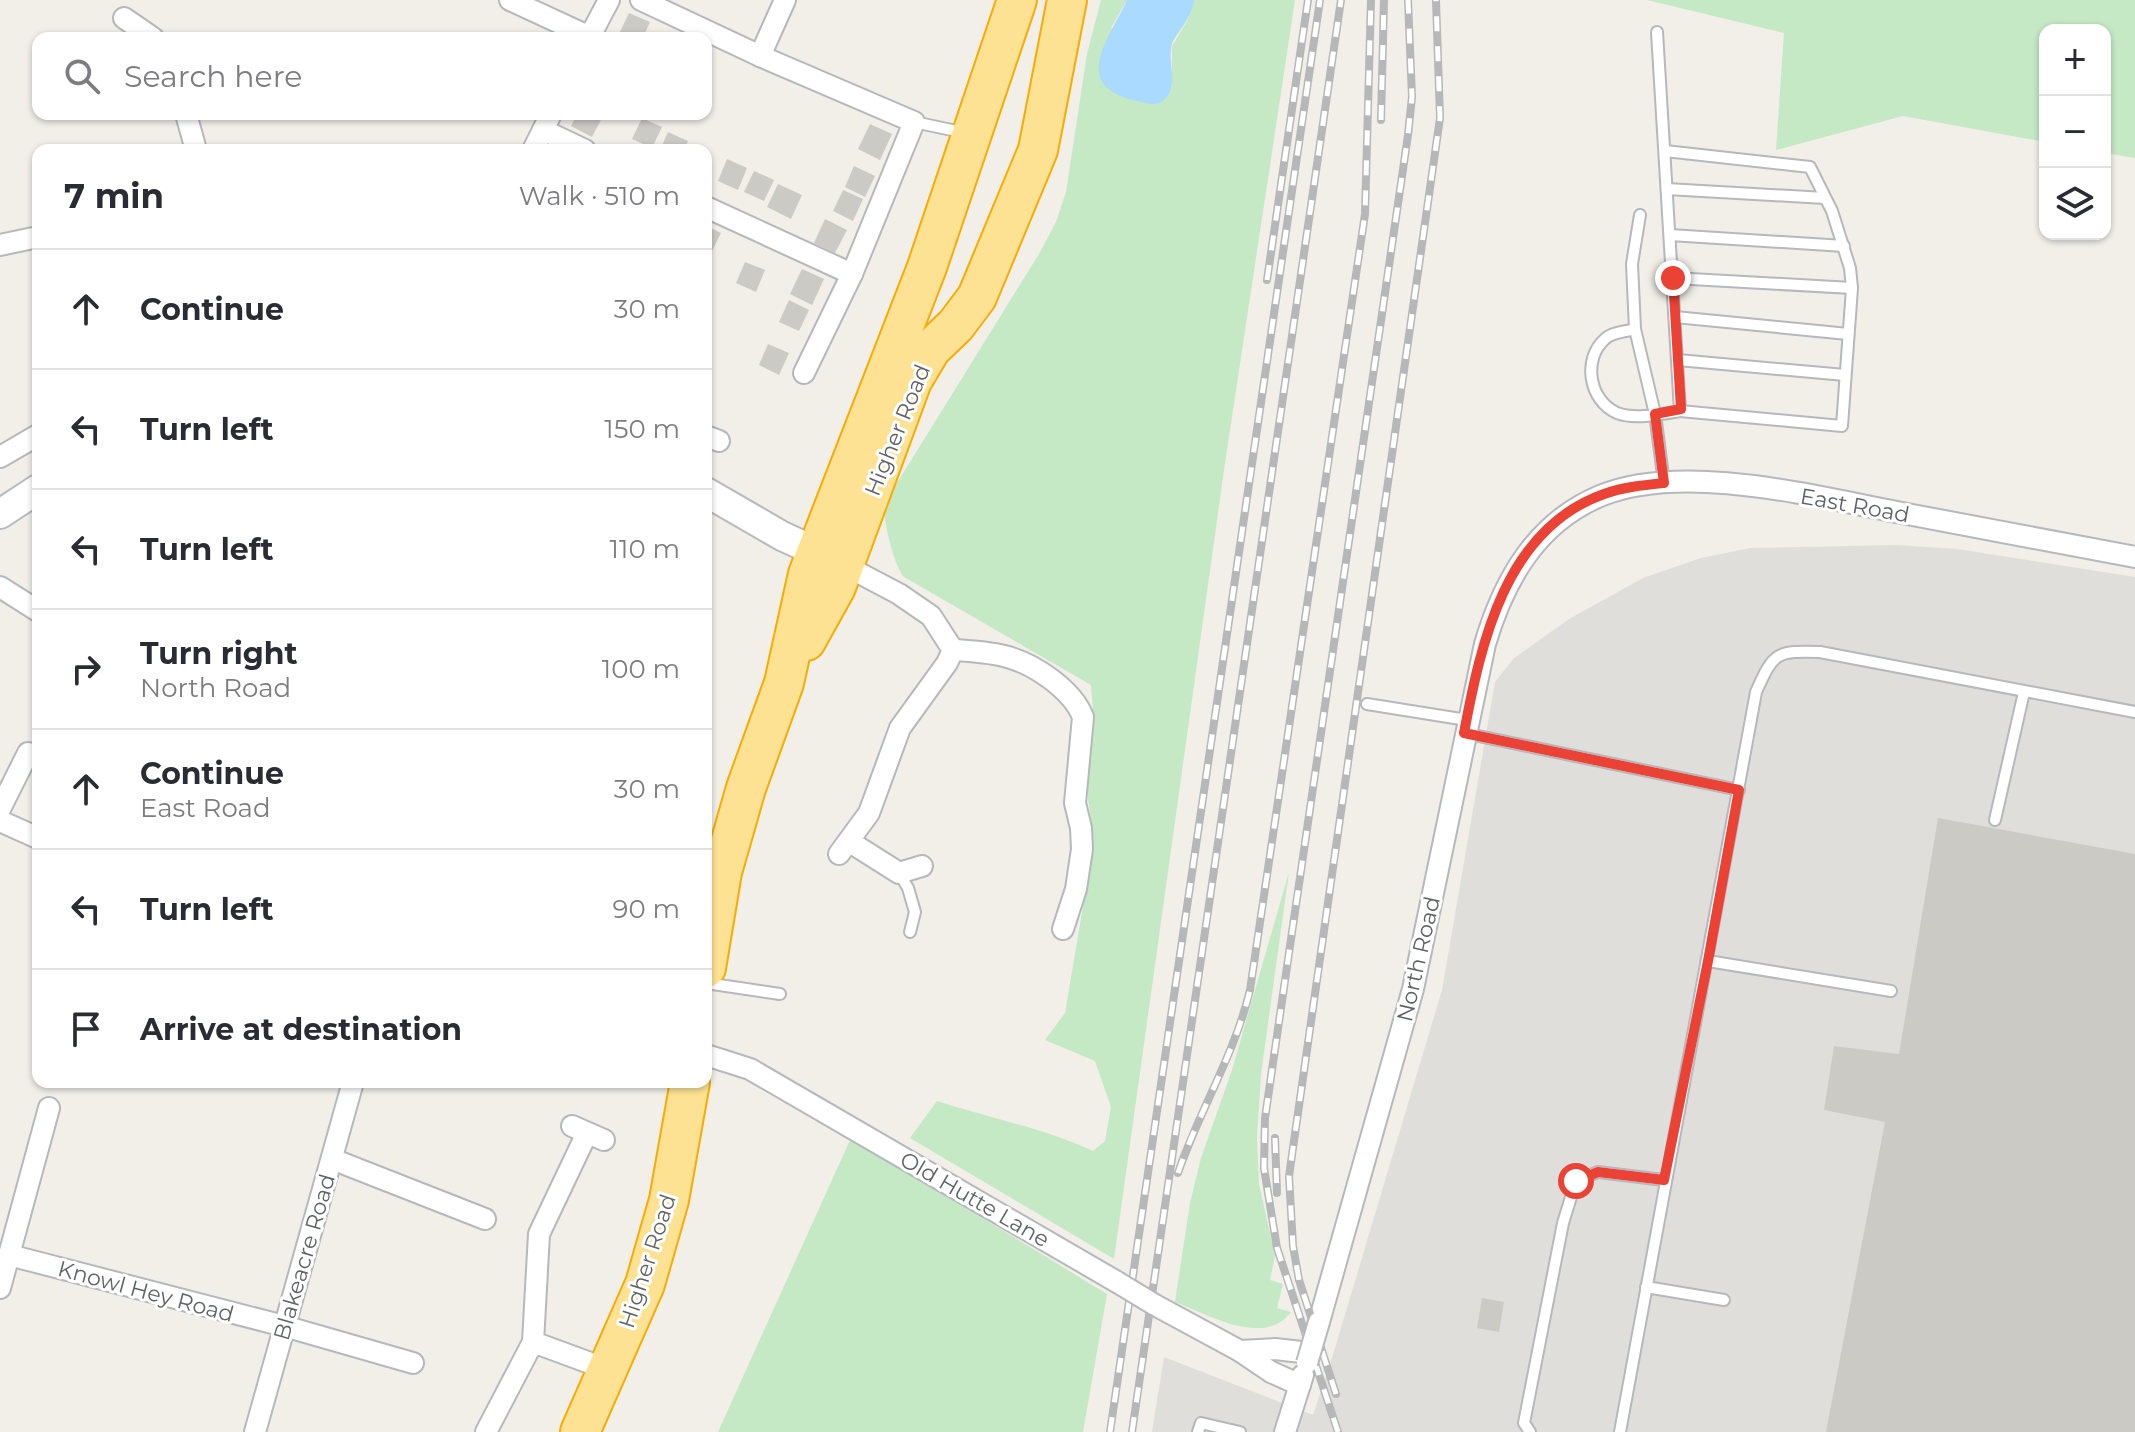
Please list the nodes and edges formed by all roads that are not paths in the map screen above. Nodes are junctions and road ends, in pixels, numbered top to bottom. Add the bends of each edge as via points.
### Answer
1 (510, 0) edge
2 (609, 0) edge
3 (641, 0) edge
4 (785, 0) edge
5 (1017, 0) edge
6 (1067, 0) edge
7 (124, 18) dead end
8 (144, 32) edge
9 (577, 32) edge
10 (593, 32) edge
11 (709, 32) edge
12 (1657, 32) dead end
13 (712, 33) edge
14 (760, 56) junction
15 (188, 120) edge
16 (547, 122) edge
17 (914, 122) junction
18 (972, 134) junction
19 (194, 144) edge
20 (536, 144) edge
21 (577, 144) edge
22 (1665, 151) junction
23 (1667, 189) junction
24 (1825, 198) junction
25 (712, 210) edge
26 (1640, 215) dead end
27 (1670, 235) junction
28 (32, 238) edge
29 (0, 245) edge
30 (1844, 246) junction
31 (852, 274) junction
32 (1673, 278) junction
33 (1852, 288) junction
34 (1675, 317) junction
35 (1635, 329) junction
36 (1848, 334) junction
37 (1678, 360) junction
38 (804, 373) dead end
39 (1845, 375) junction
40 (1680, 411) junction
41 (1655, 414) junction
42 (32, 437) edge
43 (3, 447) edge
44 (1664, 483) junction
45 (32, 493) edge
46 (712, 495) edge
47 (1577, 507) joint
48 (0, 514) edge
49 (2135, 557) edge
50 (830, 558) junction
51 (0, 587) edge
52 (32, 607) edge
53 (953, 650) junction
54 (2024, 692) junction
55 (1367, 704) dead end
56 (2135, 712) edge
57 (1466, 726) junction
58 (28, 753) dead end
59 (1739, 790) junction
60 (0, 809) edge
61 (1995, 820) dead end
62 (0, 821) edge
63 (32, 835) edge
64 (922, 866) dead end
65 (899, 873) junction
66 (712, 923) edge
67 (1063, 929) dead end
68 (910, 932) dead end
69 (1708, 961) junction
70 (712, 984) edge
71 (1891, 991) dead end
72 (780, 994) dead end
73 (712, 1057) edge
74 (351, 1088) edge
75 (689, 1088) edge
76 (49, 1108) dead end
77 (588, 1133) dead end
78 (332, 1159) junction
79 (1664, 1180) junction
80 (484, 1219) dead end
81 (9, 1255) junction
82 (1646, 1287) junction
83 (0, 1288) edge
84 (1724, 1300) dead end
85 (284, 1326) junction
86 (533, 1342) junction
87 (1240, 1351) junction
88 (1307, 1356) junction
89 (413, 1363) dead end
90 (609, 1370) junction
91 (1300, 1385) junction
92 (255, 1432) edge
93 (486, 1432) edge
94 (580, 1432) edge
95 (1198, 1432) edge
96 (1240, 1432) edge
97 (1285, 1432) edge
98 (1530, 1432) edge
99 (1620, 1432) edge

1 - 9 street
2 - 10 street
3 - 11 street
4 - 14 street
5 - 18 highway, Higher Road
6 - 50 highway, Higher Road via 1038,150 977,297 931,349 912,381
7 - 8 street
12 - 22 lane
13 - 14 street
14 - 17 street
15 - 19 street
16 - 20 street
16 - 21 street
17 - 18 lane
17 - 31 street
18 - 50 highway, Higher Road
22 - 23 lane
22 - 24 lane via 1807,165
23 - 24 lane
23 - 27 lane
24 - 30 lane
25 - 31 street
26 - 35 lane via 1632,264
27 - 30 lane
27 - 32 lane
28 - 29 street
30 - 33 lane
31 - 38 street
32 - 33 lane
32 - 34 lane
33 - 36 lane
34 - 36 lane
34 - 37 lane
35 - 41 lane
35 - 41 lane via 1608,336 1595,349 1590,378 1614,412
36 - 39 lane
37 - 39 lane
37 - 40 lane
39 - 40 lane via 1841,427
40 - 41 lane
41 - 44 lane
42 - 43 street
44 - 47 street, East Road via 1604,494
44 - 49 street, East Road via 1769,490
45 - 48 street
46 - 50 street
47 - 57 street, North Road via 1537,539 1514,570 1493,615
50 - 53 street via 931,616
50 - 66 highway, Higher Road via 836,587 784,683 732,834
51 - 52 street
53 - 65 street via 900,728 869,813 844,848
53 - 67 street via 1014,659 1062,687 1083,717 1075,803 1082,849
54 - 56 lane
54 - 59 lane via 1820,652 1786,651 1767,665 1756,692
54 - 61 lane
55 - 57 lane
57 - 59 lane
57 - 88 street, North Road, bridge via 1413,989
58 - 60 street
59 - 69 lane
62 - 63 street
64 - 65 street
65 - 68 lane via 915,912
69 - 71 lane
69 - 79 lane
70 - 72 lane
73 - 87 street, Old Hutte Lane, bridge via 750,1069
74 - 78 street, Blakeacre Road
75 - 90 highway, Higher Road via 658,1240
76 - 81 street
77 - 86 street via 539,1234
78 - 80 street
78 - 85 street, Blakeacre Road
79 - 82 lane
79 - 98 lane via 1598,1172 1576,1181 1524,1423
81 - 83 street
81 - 85 street, Knowl Hey Road
82 - 84 lane
82 - 99 lane
85 - 89 street, Knowl Hey Road
85 - 92 street, Blakeacre Road
86 - 90 street
86 - 93 street
87 - 88 street via 1275,1349
87 - 91 street, Old Hutte Lane
88 - 91 street, North Road
90 - 94 highway, Higher Road
91 - 97 street, North Road
95 - 96 lane via 1201,1423

